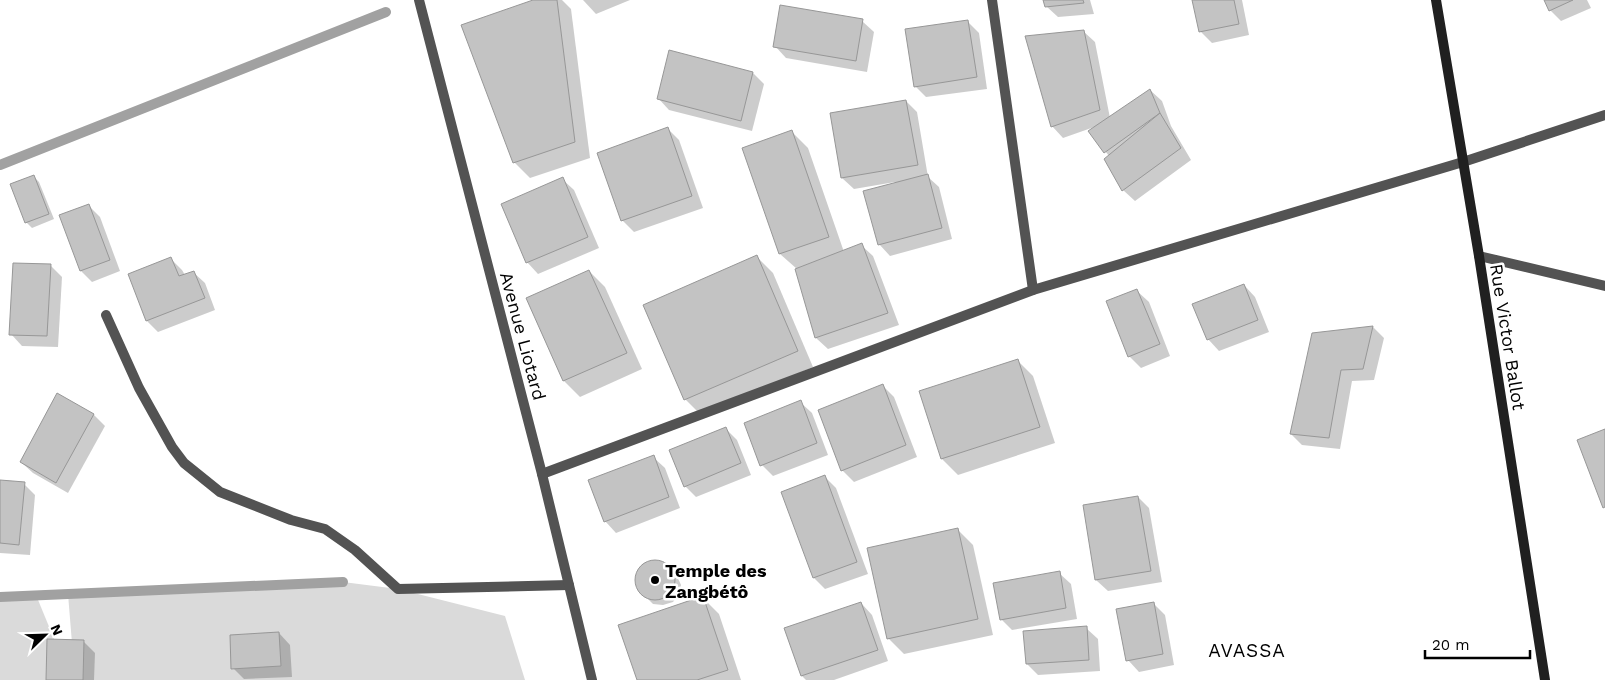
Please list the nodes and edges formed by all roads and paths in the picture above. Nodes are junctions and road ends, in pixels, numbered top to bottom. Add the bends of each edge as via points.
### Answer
1 (419, 0) edge
2 (992, 0) edge
3 (1436, 0) edge
4 (1605, 115) edge
5 (1463, 162) junction
6 (1479, 256) junction
7 (1605, 286) edge
8 (1033, 290) junction
9 (106, 315) dead end
10 (542, 474) junction
11 (569, 585) junction
12 (592, 680) edge
13 (1545, 680) edge

1 - 10 street, Avenue Liotard
2 - 8 street
3 - 5 main road, Rue Victor Ballot
4 - 5 street
5 - 6 main road, Rue Victor Ballot
5 - 8 street
6 - 7 street
6 - 13 main road, Rue Victor Ballot
8 - 10 street
9 - 11 street via 139,388 172,447 184,463 220,492 291,520 325,529 355,550 398,589
10 - 11 street, Avenue Liotard
11 - 12 street, Avenue Liotard

